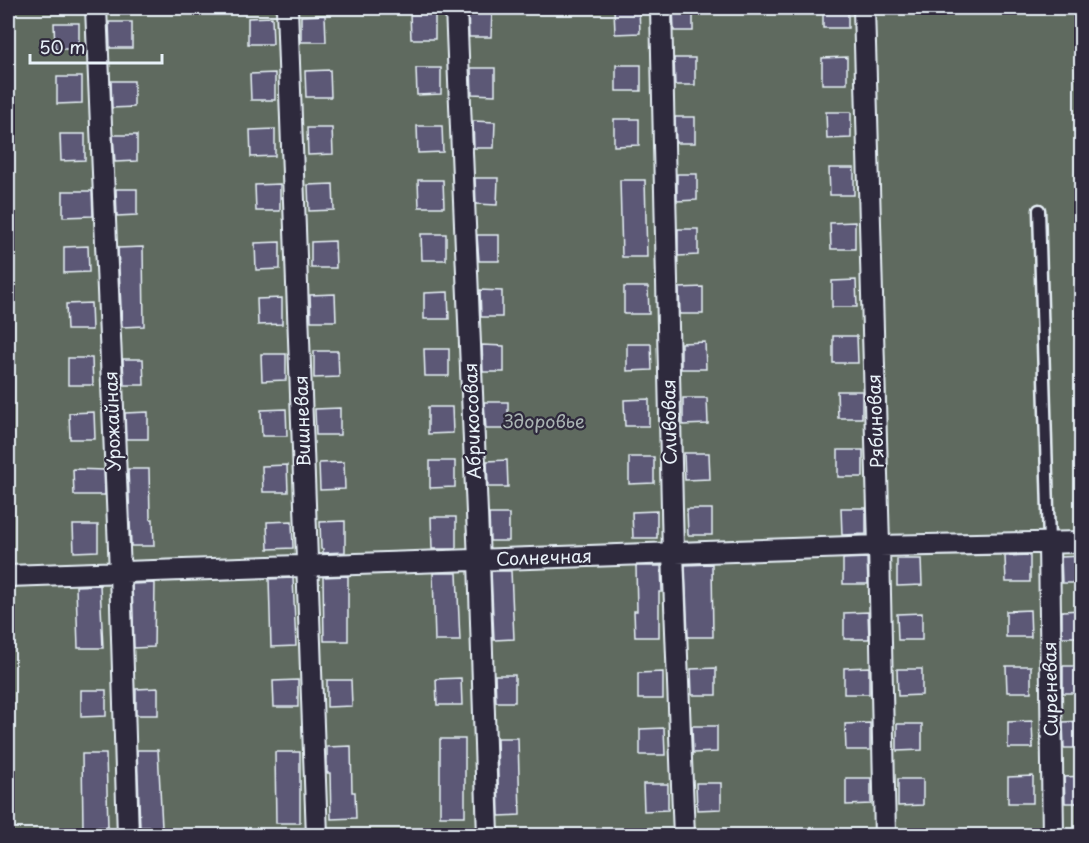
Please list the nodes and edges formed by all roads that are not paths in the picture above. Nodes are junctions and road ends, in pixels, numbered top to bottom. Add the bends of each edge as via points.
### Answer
1 (96, 8) edge
2 (287, 8) edge
3 (456, 8) edge
4 (661, 8) edge
5 (864, 8) edge
6 (1039, 210) dead end
7 (1082, 542) edge
8 (1049, 543) junction
9 (879, 546) junction
10 (673, 554) junction
11 (479, 561) junction
12 (308, 566) junction
13 (120, 572) junction
14 (8, 576) edge
15 (128, 836) edge
16 (317, 836) edge
17 (488, 836) edge
18 (684, 836) edge
19 (885, 836) edge
20 (1053, 836) edge

1 - 13 street, Урожайная
2 - 12 street, Вишневая
3 - 11 street, Абрикосовая
4 - 10 street, Сливовая
5 - 9 street, Рябиновая
6 - 8 lane
7 - 8 street, Солнечная
8 - 9 street, Солнечная
8 - 20 street, Сиреневая
9 - 10 street, Солнечная
9 - 19 street, Рябиновая
10 - 11 street, Солнечная
10 - 18 street, Сливовая
11 - 12 street, Солнечная
11 - 17 street, Абрикосовая
12 - 13 street, Солнечная
12 - 16 street, Вишневая
13 - 14 street, Солнечная
13 - 15 street, Урожайная

